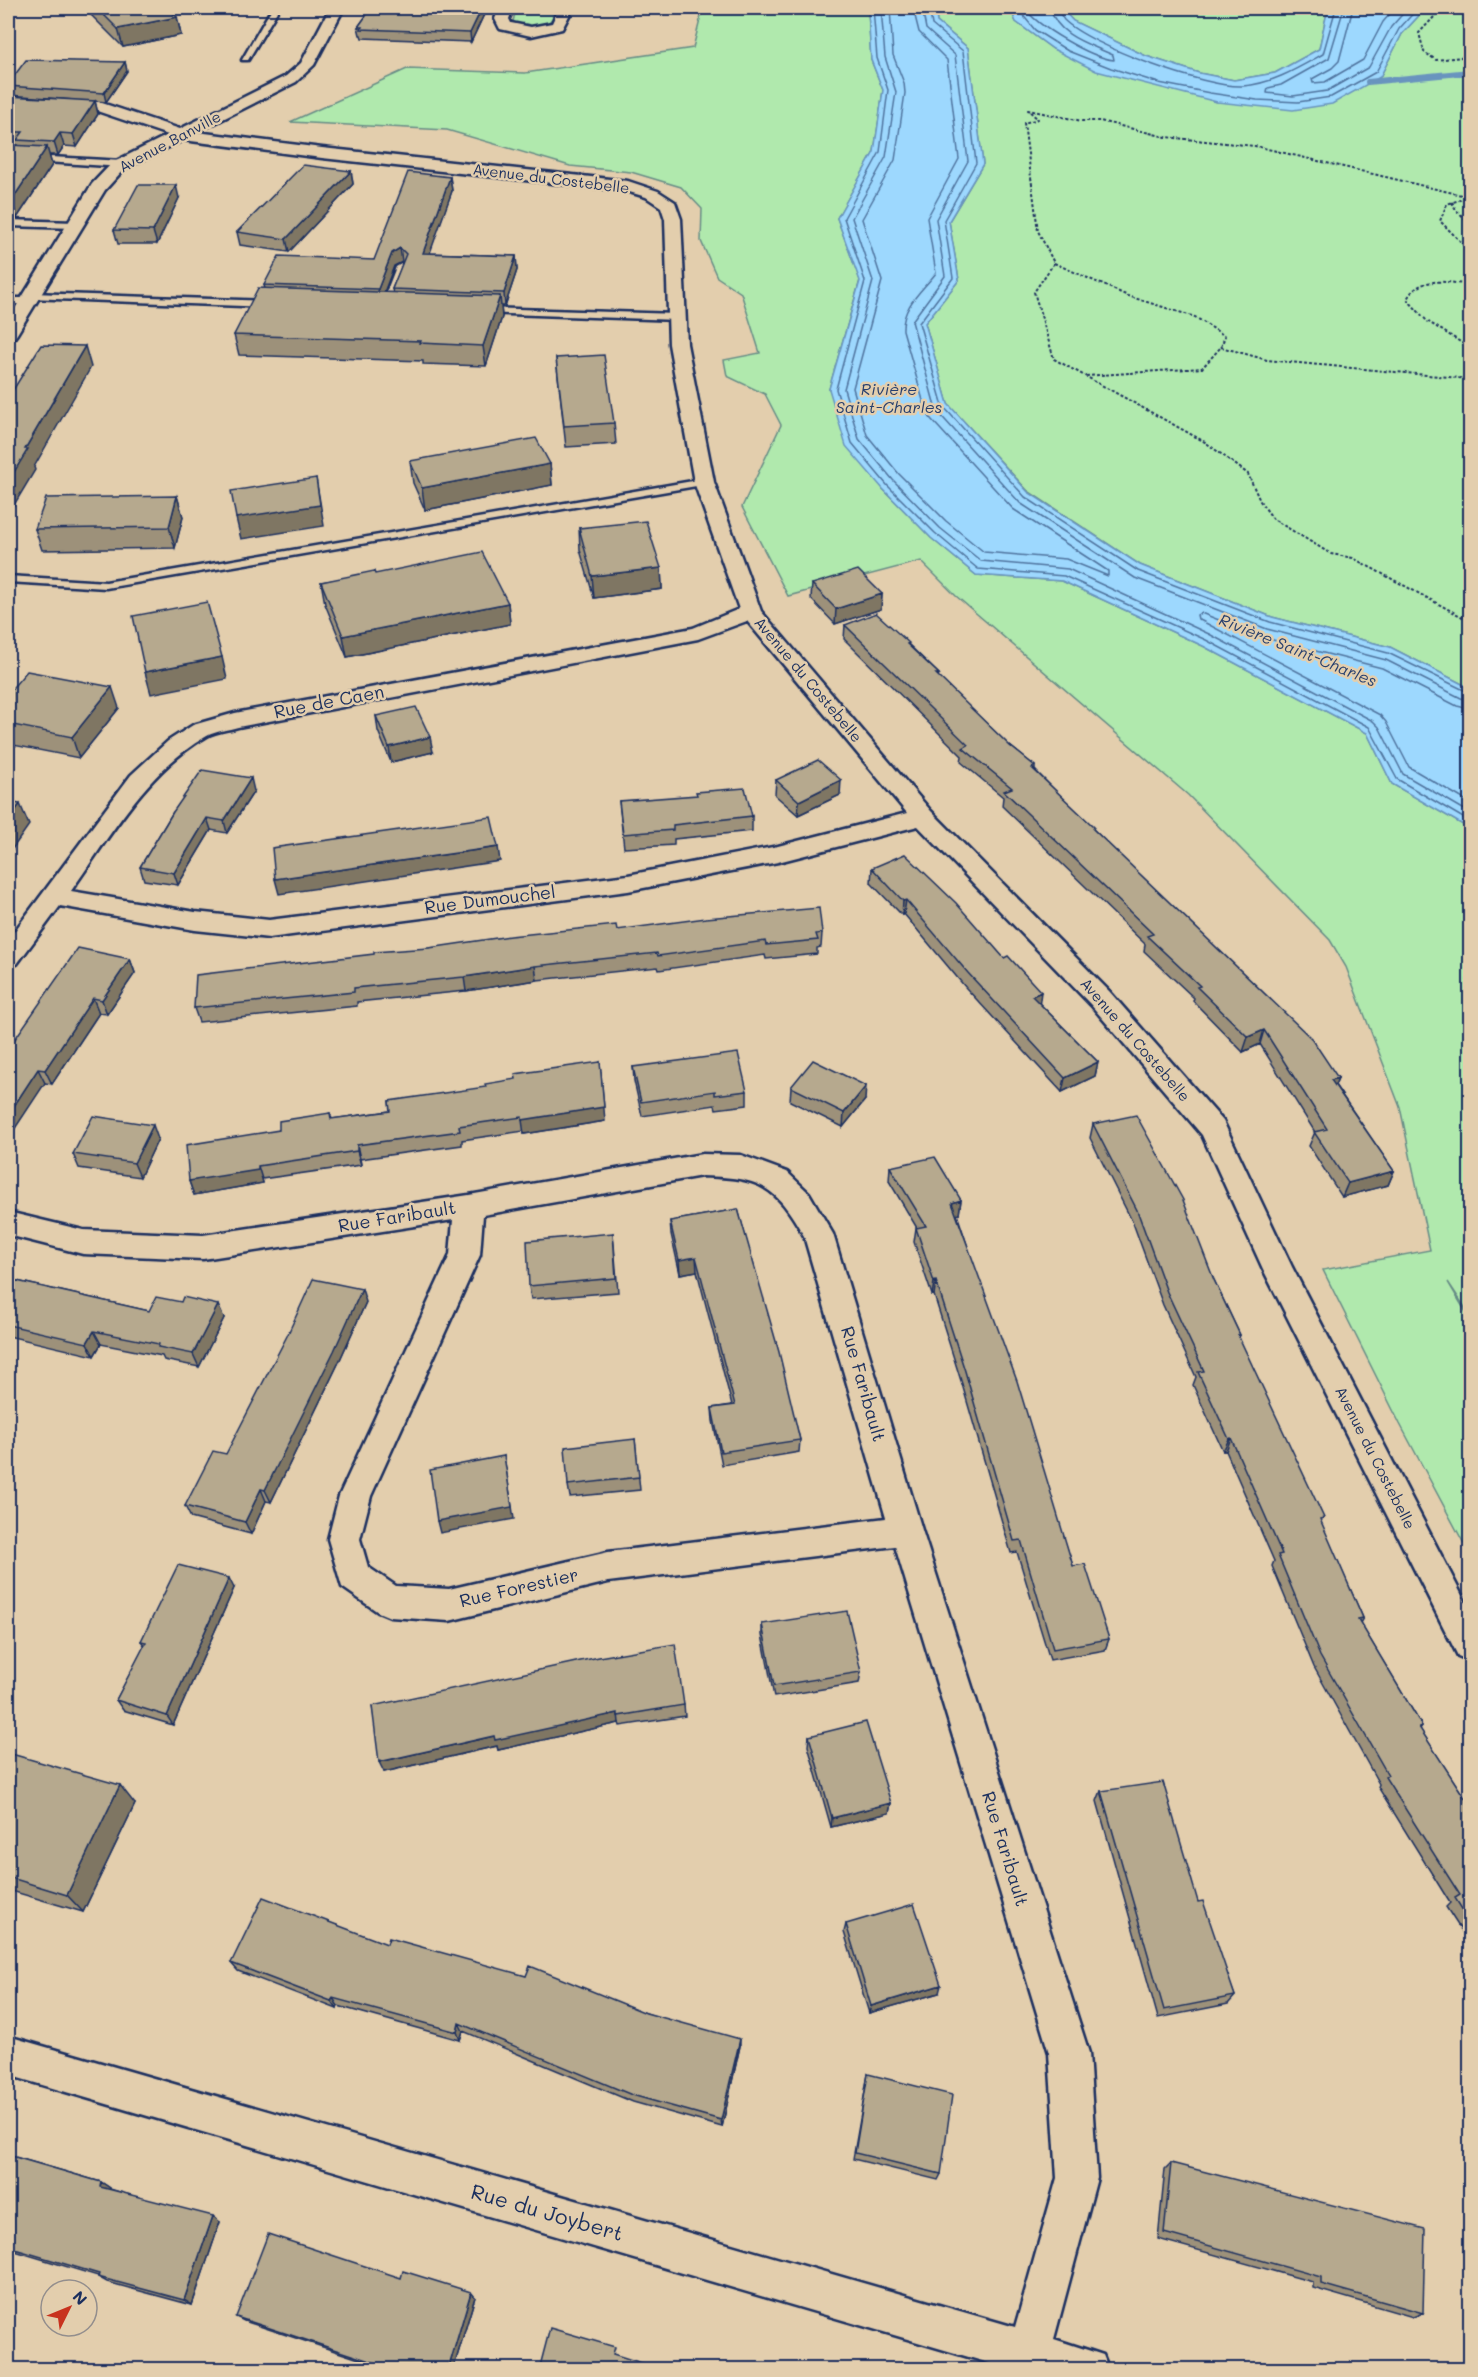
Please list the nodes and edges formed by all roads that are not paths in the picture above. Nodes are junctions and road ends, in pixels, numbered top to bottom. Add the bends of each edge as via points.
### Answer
1 (275, 8) edge
2 (337, 8) edge
3 (506, 8) edge
4 (566, 8) edge
5 (244, 58) dead end
6 (8, 101) edge
7 (183, 135) junction
8 (8, 159) edge
9 (123, 164) junction
10 (8, 223) edge
11 (75, 225) junction
12 (401, 267) edge
13 (30, 299) junction
14 (8, 301) edge
15 (279, 304) edge
16 (373, 307) edge
17 (385, 308) junction
18 (396, 308) edge
19 (466, 310) edge
20 (677, 317) junction
21 (8, 334) edge
22 (704, 483) junction
23 (8, 579) edge
24 (751, 612) junction
25 (923, 817) junction
26 (53, 896) junction
27 (8, 958) edge
28 (469, 1206) junction
29 (8, 1224) edge
30 (906, 1530) junction
31 (1470, 1645) edge
32 (8, 2056) edge
33 (1029, 2353) junction
34 (1088, 2370) edge

1 - 5 lane
2 - 7 street, Avenue Banville via 307,65 291,78
3 - 4 street via 502,19 505,26 531,32 556,26
6 - 7 street, Avenue du Costebelle via 99,107
7 - 9 street, Avenue Banville
7 - 20 street, Avenue du Costebelle via 628,186 652,194 669,205 673,219
8 - 9 lane
9 - 11 street, Avenue Banville via 98,187
10 - 11 lane
11 - 13 street, Avenue Banville
12 - 17 lane
13 - 14 lane
13 - 15 lane
13 - 21 street, Avenue Banville
16 - 17 lane
17 - 18 lane
19 - 20 lane
20 - 22 street, Avenue du Costebelle via 678,344
22 - 23 lane via 106,585
22 - 24 street, Avenue du Costebelle
24 - 25 street, Avenue du Costebelle
24 - 26 street, Rue de Caen via 698,633 235,720 201,730 176,746 139,780
25 - 26 street, Rue Dumouchel via 778,854 628,883 269,929 195,921
25 - 31 street, Avenue du Costebelle via 1100,998 1213,1129 1278,1269
26 - 27 street, Rue de Caen
28 - 29 street, Rue Faribault via 203,1247 83,1242
28 - 30 street, Rue Faribault via 702,1165 741,1166 777,1180 799,1201 818,1234
28 - 30 street, Rue Forestier via 465,1255 355,1496 344,1539 354,1576 390,1601 448,1605 608,1567
30 - 33 street, Rue Faribault via 1069,2054 1077,2178
32 - 33 street, Rue du Joybert
33 - 34 street, Rue du Joybert

